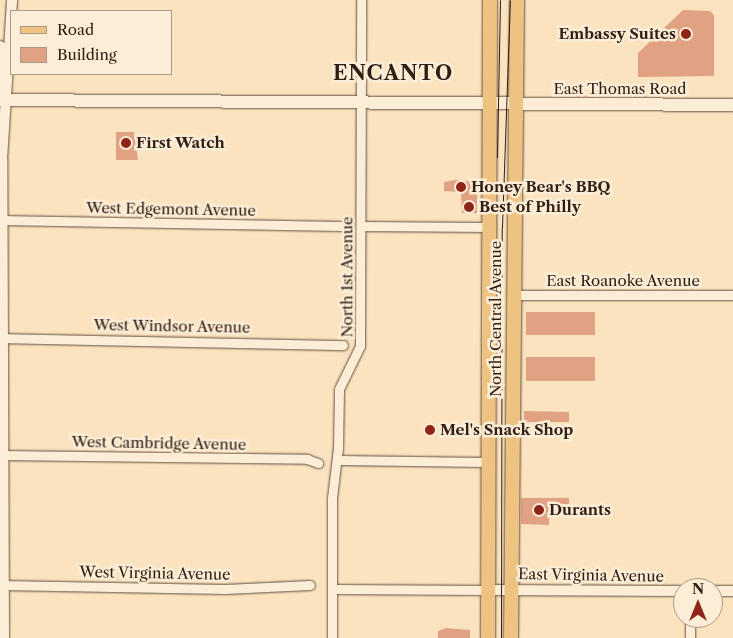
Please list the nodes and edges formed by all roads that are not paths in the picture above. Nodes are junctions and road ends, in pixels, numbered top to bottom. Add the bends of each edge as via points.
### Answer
1 (361, 0) edge
2 (490, 0) edge
3 (517, 0) edge
4 (10, 20) edge
5 (0, 48) edge
6 (2, 100) edge
7 (361, 104) junction
8 (490, 105) junction
9 (512, 105) junction
10 (733, 105) edge
11 (1, 220) edge
12 (341, 226) dead end
13 (361, 226) junction
14 (489, 227) junction
15 (513, 295) junction
16 (733, 295) edge
17 (2, 338) edge
18 (343, 344) dead end
19 (2, 455) edge
20 (338, 460) junction
21 (486, 462) junction
22 (318, 463) dead end
23 (310, 585) dead end
24 (2, 586) edge
25 (333, 589) junction
26 (499, 590) junction
27 (673, 591) edge
28 (4, 638) edge
29 (332, 638) edge
30 (488, 638) edge
31 (511, 638) edge

1 - 7 street, North 1st Avenue
2 - 8 main road, North Central Avenue
3 - 9 main road, North Central Avenue
4 - 6 street
5 - 6 main road
6 - 7 main road, East Thomas Road
6 - 11 street
7 - 8 main road, East Thomas Road
7 - 13 street, North 1st Avenue
8 - 9 main road, East Thomas Road
8 - 14 main road, North Central Avenue
9 - 10 main road, East Thomas Road
9 - 15 main road, North Central Avenue
11 - 12 street, West Edgemont Avenue
11 - 17 street
13 - 14 street
13 - 20 street, North 1st Avenue via 360,346 341,379
14 - 21 main road, North Central Avenue
15 - 16 street, East Roanoke Avenue
15 - 26 main road, North Central Avenue
17 - 18 street, West Windsor Avenue
17 - 19 street
19 - 22 street, West Cambridge Avenue via 307,459
19 - 24 street
20 - 21 street
20 - 25 street, North 1st Avenue via 332,490
21 - 26 main road, North Central Avenue
23 - 24 street, West Virginia Avenue via 235,589
24 - 28 street
25 - 26 street
25 - 29 street, North 1st Avenue
26 - 27 street, East Virginia Avenue
26 - 30 main road, North Central Avenue
26 - 31 main road, North Central Avenue

